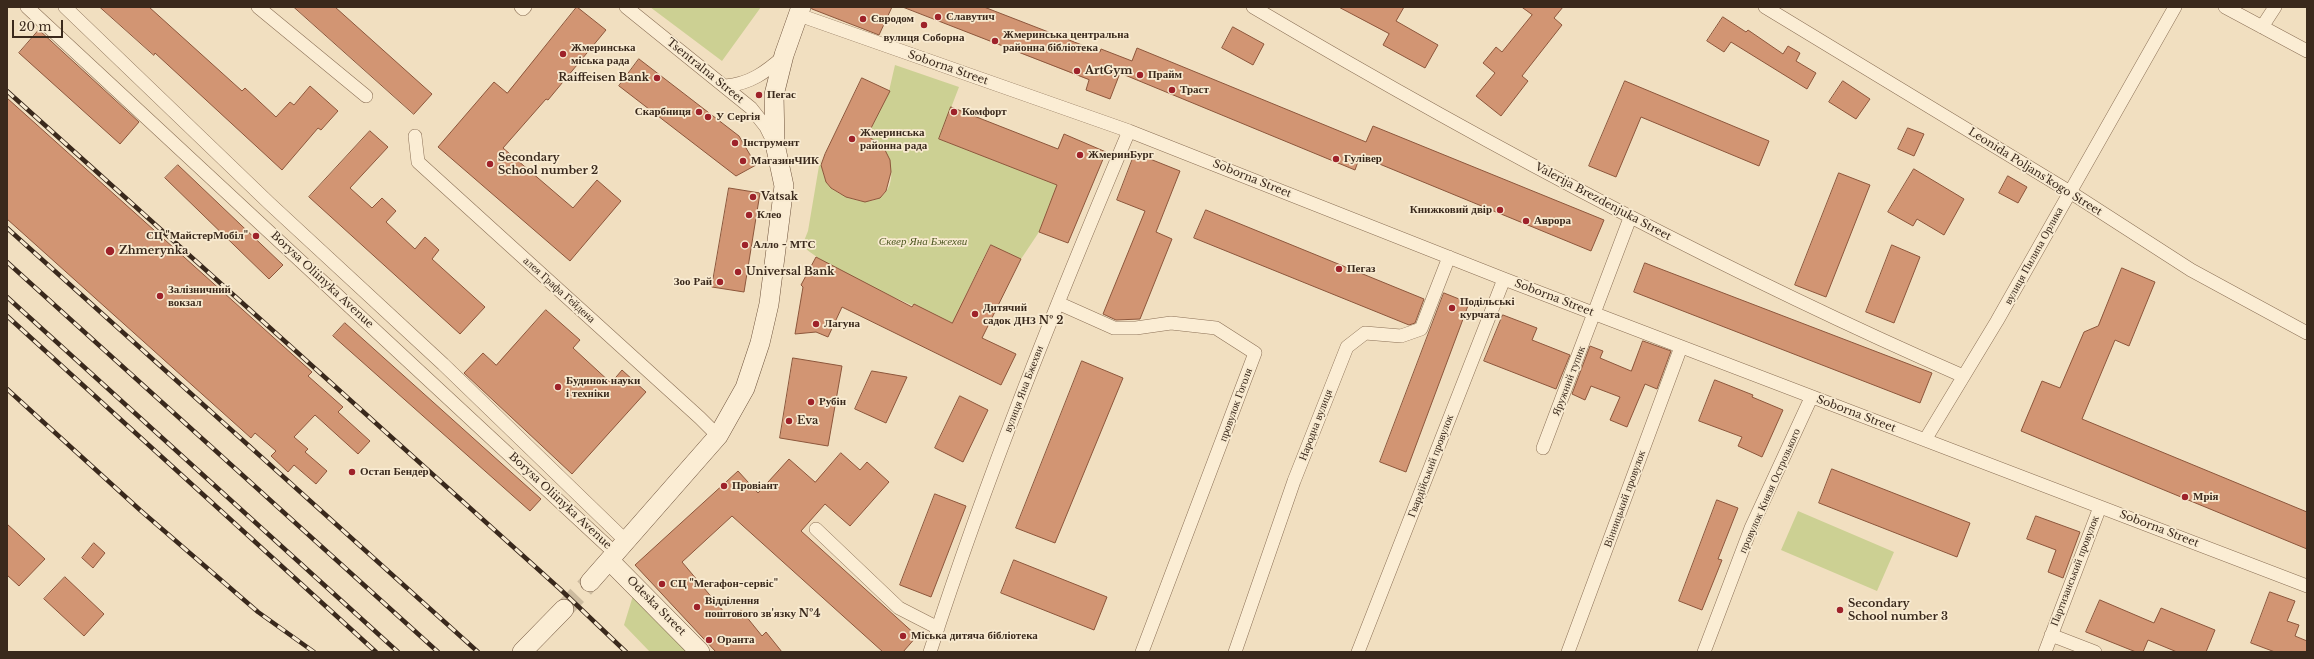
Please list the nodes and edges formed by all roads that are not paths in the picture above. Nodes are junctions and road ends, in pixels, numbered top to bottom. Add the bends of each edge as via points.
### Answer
1 (27, 7) edge
2 (65, 7) edge
3 (258, 7) edge
4 (521, 7) edge
5 (524, 7) edge
6 (626, 7) edge
7 (1253, 7) edge
8 (1765, 7) edge
9 (2175, 7) edge
10 (2224, 7) edge
11 (2275, 7) edge
12 (800, 11) edge
13 (2262, 27) junction
14 (2307, 51) edge
15 (784, 55) junction
16 (725, 86) junction
17 (366, 96) dead end
18 (1129, 131) junction
19 (415, 136) dead end
20 (775, 144) junction
21 (2070, 192) junction
22 (1630, 218) junction
23 (1449, 257) junction
24 (1504, 279) junction
25 (1058, 303) junction
26 (1595, 314) junction
27 (2307, 333) edge
28 (1682, 347) junction
29 (1963, 376) junction
30 (1811, 398) junction
31 (718, 436) junction
32 (1924, 440) junction
33 (1543, 448) dead end
34 (2100, 507) junction
35 (816, 530) dead end
36 (618, 552) junction
37 (590, 582) tunnel mouth
38 (2307, 586) edge
39 (564, 609) tunnel mouth
40 (938, 628) junction
41 (2051, 635) junction
42 (522, 652) edge
43 (700, 652) edge
44 (930, 652) edge
45 (1142, 652) edge
46 (1235, 652) edge
47 (1358, 652) edge
48 (1568, 652) edge
49 (1704, 652) edge
50 (2045, 652) edge
51 (2095, 652) edge

1 - 36 street, Borysa Oliinyka Avenue
2 - 36 street, Borysa Oliinyka Avenue via 269,203 443,364
3 - 17 street
4 - 5 street
6 - 16 street, Tsentralna Street
7 - 22 street, Valerija Brezdenjuka Street via 1445,118
8 - 21 street, Leonida Poljans'kogo Street
9 - 21 street, вулиця Пилипа Орлика
10 - 13 street
11 - 13 street
12 - 15 street
12 - 18 street, Soborna Street
13 - 14 street
15 - 16 street via 763,74 741,85
15 - 20 street via 774,95
16 - 20 street, Tsentralna Street via 750,108 766,127
18 - 23 street, Soborna Street
18 - 25 street, вулиця Яна Бжехви
19 - 31 street, алея Графа Гейдена via 418,162
20 - 31 street via 784,186 769,304 760,343 745,388
21 - 27 street, Leonida Poljans'kogo Street via 2204,278
21 - 29 street, вулиця Пилипа Орлика
22 - 26 street, Яружний тупик
22 - 29 street, Valerija Brezdenjuka Street via 1846,325
23 - 24 street, Soborna Street
23 - 46 street, Народна вулиця via 1421,329 1401,336 1365,333 1346,347 1294,481
24 - 26 street, Soborna Street
24 - 47 street, Гвардійський провулок
25 - 40 street, вулиця Яна Бжехви via 1016,408
25 - 45 street, провулок Гоголя via 1114,328 1171,323 1216,328 1255,353
26 - 28 street, Soborna Street
26 - 33 street, Яружний тупик
28 - 30 street, Soborna Street
28 - 48 street, Вінницький провулок
29 - 32 street, вулиця Пилипа Орлика
30 - 32 street, Soborna Street
30 - 49 street, провулок Князя Острозького via 1751,528
31 - 36 street
32 - 34 street, Soborna Street
34 - 38 street, Soborna Street
34 - 41 street, Партизанський провулок
35 - 40 street via 899,608
36 - 37 street
36 - 43 street, Odeska Street
39 - 42 street
40 - 44 street, вулиця Яна Бжехви
41 - 50 street, Партизанський провулок
41 - 51 street, Партизанський провулок

